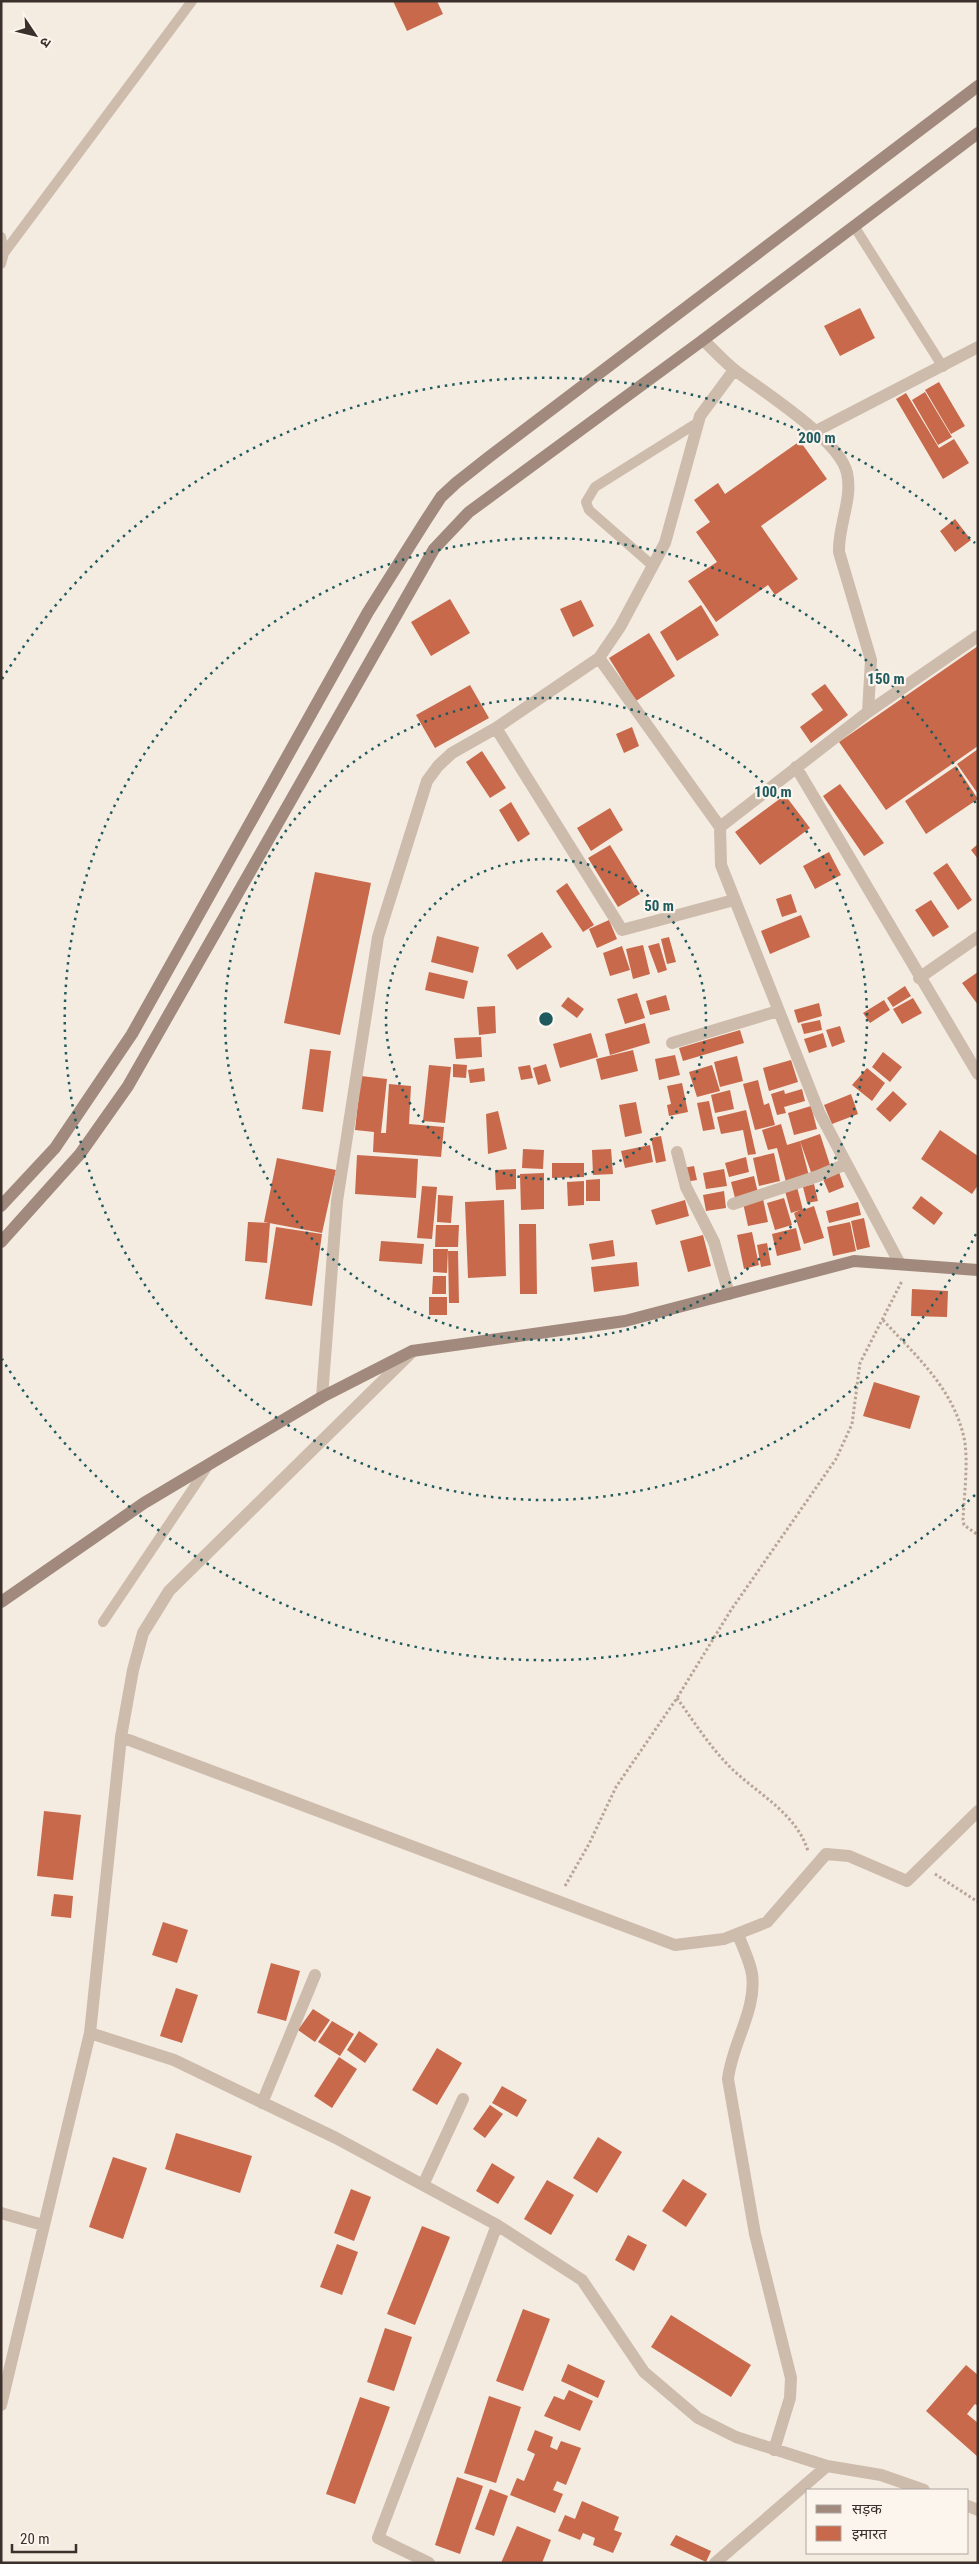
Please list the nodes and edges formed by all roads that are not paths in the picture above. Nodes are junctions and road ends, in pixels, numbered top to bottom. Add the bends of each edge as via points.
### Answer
1 (192, 1) edge
2 (978, 86) edge
3 (978, 133) edge
4 (854, 226) junction
5 (1, 238) edge
6 (2, 258) edge
7 (703, 340) junction
8 (978, 347) edge
9 (943, 367) junction
10 (734, 370) junction
11 (697, 423) junction
12 (816, 431) junction
13 (653, 566) junction
14 (978, 636) edge
15 (599, 658) junction
16 (868, 712) junction
17 (496, 728) junction
18 (796, 766) junction
19 (720, 827) junction
20 (734, 900) junction
21 (978, 937) edge
22 (919, 978) junction
23 (778, 1010) junction
24 (672, 1043) dead end
25 (978, 1074) edge
26 (677, 1152) dead end
27 (846, 1164) junction
28 (733, 1204) dead end
29 (1, 1206) edge
30 (1, 1242) edge
31 (904, 1264) junction
32 (978, 1270) edge
33 (729, 1294) junction
34 (412, 1351) junction
35 (322, 1397) junction
36 (210, 1463) junction
37 (1, 1602) edge
38 (103, 1622) dead end
39 (121, 1737) junction
40 (978, 1811) edge
41 (738, 1934) junction
42 (315, 1975) dead end
43 (90, 2034) junction
44 (463, 2099) dead end
45 (262, 2103) junction
46 (423, 2185) junction
47 (1, 2213) edge
48 (497, 2224) junction
49 (43, 2225) junction
50 (1, 2405) edge
51 (774, 2450) junction
52 (827, 2466) junction
53 (921, 2489) edge
54 (429, 2563) edge
55 (715, 2563) edge

1 - 6 lane
2 - 29 main road via 489,457 442,497 368,612 132,1034 55,1148
3 - 4 main road
4 - 7 main road
4 - 9 lane
5 - 6 lane
7 - 10 street
7 - 30 main road via 468,512 434,549 128,1086 80,1154
8 - 9 street
9 - 12 street
10 - 11 street
10 - 12 street
11 - 13 street via 676,510
11 - 13 lane via 595,487 586,502 589,510
12 - 16 street via 837,453 847,471 839,552 871,660
13 - 15 street
14 - 16 street
15 - 17 street
15 - 19 street
16 - 18 street
17 - 20 street via 622,930
17 - 35 street via 452,753 427,781 378,937 337,1201
18 - 19 street
18 - 22 street
19 - 20 street via 721,864
20 - 23 street
21 - 22 street
22 - 25 street
23 - 24 street
23 - 27 street via 819,1112
26 - 33 street via 686,1187 714,1242
27 - 28 street
27 - 31 street
31 - 32 main road
31 - 33 main road via 854,1261
33 - 34 main road via 625,1321
34 - 35 main road
34 - 39 street via 169,1591 143,1633
35 - 36 main road
36 - 37 main road via 144,1503
36 - 38 lane
39 - 41 street via 675,1945 724,1939
39 - 43 street
40 - 41 street via 907,1881 855,1858 826,1854 767,1922
41 - 51 street via 752,1973 752,1998 728,2078 754,2234 791,2378 790,2398
42 - 45 street
43 - 45 street via 174,2060
43 - 49 street
44 - 46 street
45 - 46 street
46 - 48 street
47 - 49 street
48 - 51 street via 582,2280 644,2372 698,2418 736,2438
48 - 54 street via 378,2538
49 - 50 street
51 - 52 street
52 - 53 street via 881,2475
52 - 55 street

